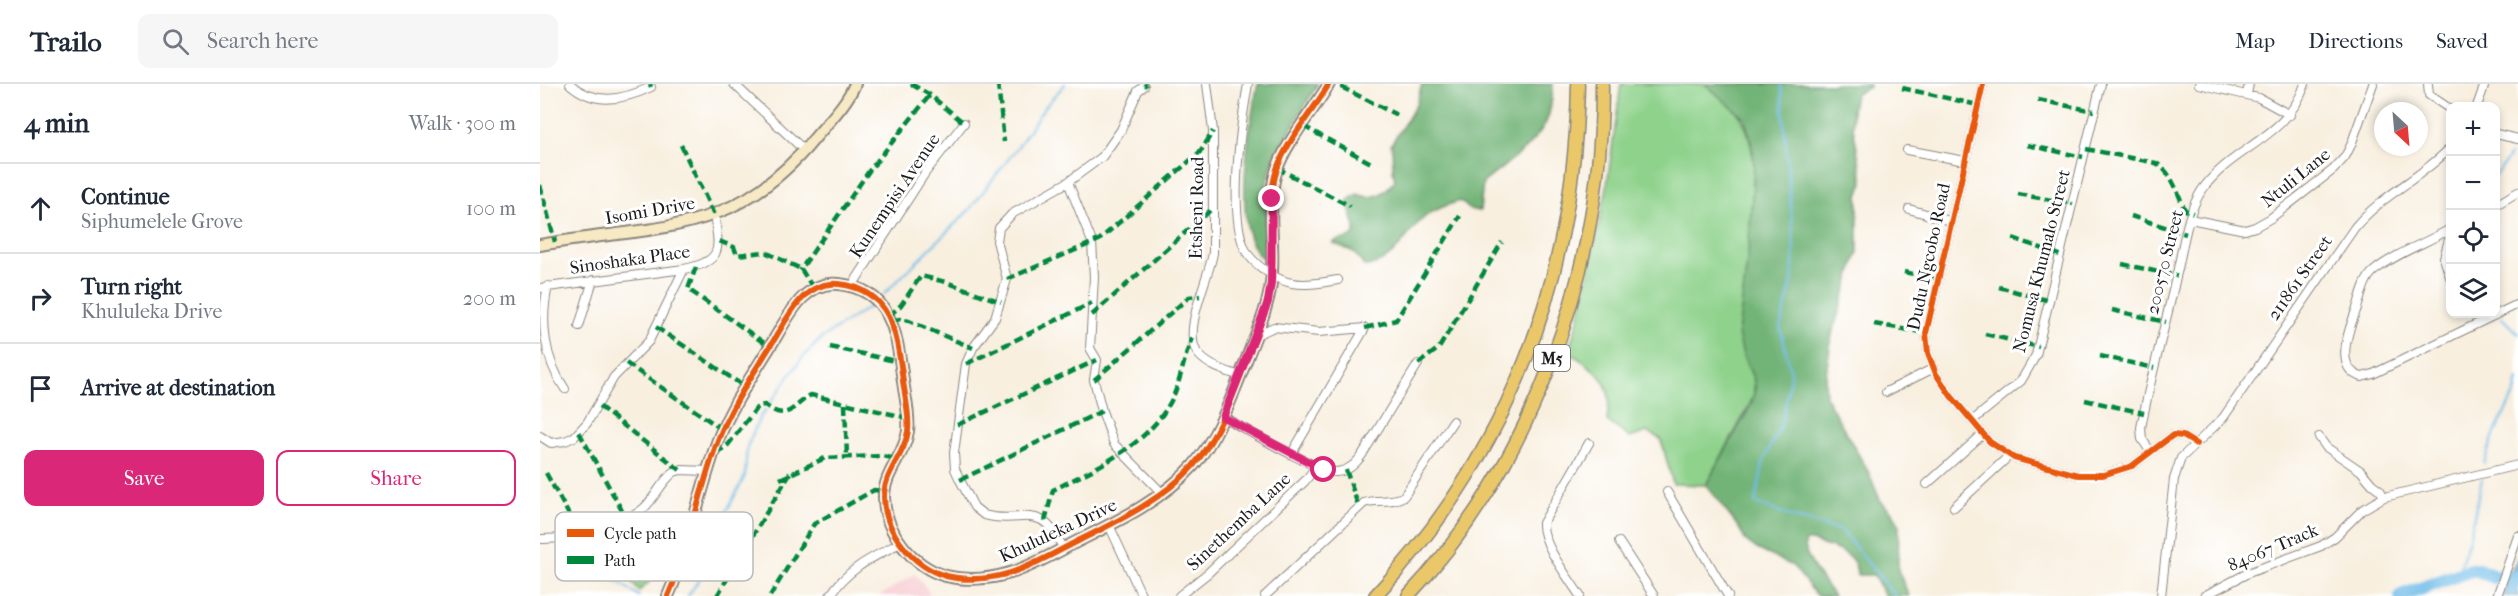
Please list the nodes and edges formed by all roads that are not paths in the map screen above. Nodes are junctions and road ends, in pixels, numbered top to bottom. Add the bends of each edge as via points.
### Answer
1 (570, 84) edge
2 (734, 84) edge
3 (855, 84) edge
4 (1207, 84) edge
5 (1248, 84) edge
6 (1329, 84) edge
7 (1578, 84) edge
8 (1602, 84) edge
9 (1983, 84) edge
10 (2101, 84) edge
11 (2199, 84) edge
12 (2249, 84) edge
13 (2305, 84) edge
14 (2373, 84) edge
15 (2428, 84) edge
16 (2486, 84) edge
17 (1144, 86) dead end
18 (651, 87) dead end
19 (2247, 94) junction
20 (2479, 102) edge
21 (2446, 106) edge
22 (2290, 115) junction
23 (964, 123) dead end
24 (2500, 135) edge
25 (2518, 139) edge
26 (1907, 150) dead end
27 (804, 151) junction
28 (2446, 152) edge
29 (1965, 161) junction
30 (1068, 182) junction
31 (2518, 192) edge
32 (2500, 203) edge
33 (1909, 209) dead end
34 (714, 215) junction
35 (2190, 219) junction
36 (1950, 221) junction
37 (2446, 232) edge
38 (540, 245) edge
39 (684, 269) junction
40 (1272, 274) junction
41 (593, 280) junction
42 (1338, 280) dead end
43 (852, 286) junction
44 (544, 287) edge
45 (2518, 304) edge
46 (579, 326) dead end
47 (1256, 335) junction
48 (1418, 364) dead end
49 (1934, 368) junction
50 (1240, 376) junction
51 (565, 389) dead end
52 (1886, 392) dead end
53 (1223, 417) junction
54 (1972, 420) junction
55 (1453, 421) dead end
56 (1983, 434) junction
57 (540, 435) edge
58 (2319, 437) dead end
59 (1588, 442) dead end
60 (2196, 444) junction
61 (2151, 452) junction
62 (1292, 453) junction
63 (2009, 456) junction
64 (2518, 465) edge
65 (1316, 467) junction
66 (708, 471) junction
67 (1927, 484) dead end
68 (1667, 492) dead end
69 (1162, 493) junction
70 (2384, 497) junction
71 (1954, 507) dead end
72 (637, 512) edge
73 (696, 512) edge
74 (1109, 525) junction
75 (2518, 536) edge
76 (555, 538) edge
77 (540, 539) edge
78 (1619, 542) dead end
79 (900, 543) junction
80 (1063, 548) junction
81 (674, 581) edge
82 (668, 596) edge
83 (830, 596) edge
84 (1142, 596) edge
85 (1179, 596) edge
86 (1265, 596) edge
87 (1375, 596) edge
88 (1408, 596) edge
89 (1580, 596) edge
90 (1654, 596) edge
91 (1728, 596) edge
92 (2161, 596) edge
93 (2204, 596) edge
94 (2497, 596) edge

1 - 18 street via 585,95 606,100
2 - 27 street
3 - 27 street, Isomi Drive
4 - 50 street, Etsheni Road via 1213,130 1213,253 1192,338 1199,354 1215,367
5 - 40 street via 1238,152 1238,214 1245,248
6 - 40 street, Khululeka Drive via 1277,168 1272,199
7 - 87 main road, M5 via 1567,219 1532,344 1490,436 1459,490 1421,543
8 - 88 main road, M5 via 1599,157 1590,228 1574,294 1551,360 1513,445 1486,492 1453,542
9 - 29 street, Dudu Ngcobo Road
10 - 54 street, Nomusa Khumalo Street via 2036,355 2021,381
11 - 19 street
12 - 19 street
13 - 22 street, 200570 Street
14 - 35 street, Ntuli Lane via 2345,157 2271,218 2245,230
15 - 21 street via 2429,95
16 - 20 street
17 - 30 street via 1137,91 1113,143 1102,157
19 - 22 street
22 - 35 street, 200570 Street via 2213,177 2198,198
23 - 43 street, Kunempisi Avenue via 925,173
24 - 25 street
26 - 29 street, Dudu Ngcobo Road
27 - 34 street, Isomi Drive via 763,189
28 - 60 street, 211861 Street via 2355,226 2223,418
29 - 36 street, Dudu Ngcobo Road
30 - 69 street via 1092,242 1090,348 1096,360 1094,381 1101,411 1114,444
30 - 80 street via 1012,214 999,228 997,241 1007,279 995,318 966,364 954,462 964,490 979,512 989,517 1031,516 1045,521
31 - 32 street
33 - 36 street, Dudu Ngcobo Road
34 - 38 street, Isomi Drive via 668,228
34 - 39 street, Sinoshaka Place via 718,251 706,264
35 - 61 street, 200570 Street via 2141,428 2142,439
36 - 49 street, Dudu Ngcobo Road via 1926,333
37 - 45 street via 2393,258 2369,276 2347,339 2345,357 2349,369 2359,377 2366,376
39 - 41 street, Sinoshaka Place
39 - 57 street via 649,341 614,377 587,423 565,441 551,443
40 - 42 street via 1293,284
40 - 47 street, Khululeka Drive via 1268,302
41 - 44 street, Sinoshaka Place
41 - 46 street
43 - 66 street via 832,283 813,288 801,298 733,407
43 - 79 street, Khululeka Drive via 883,307 897,340 908,431 887,478 884,502
44 - 51 street via 548,356
47 - 50 street, Khululeka Drive
47 - 62 street via 1274,327 1319,332 1365,328
48 - 65 street via 1354,466 1335,472
49 - 52 street
49 - 54 street, Dudu Ngcobo Road
50 - 53 street, Khululeka Drive
53 - 62 street
53 - 69 street, Khululeka Drive via 1194,465
54 - 56 street, Dudu Ngcobo Road
55 - 86 street via 1404,496 1392,502 1370,501 1359,508
56 - 63 street, Dudu Ngcobo Road
56 - 67 street
58 - 70 street via 2331,452 2361,471
59 - 89 street via 1543,523 1547,542
60 - 61 street, Dudu Ngcobo Road via 2172,435
60 - 92 street, 211861 Street via 2181,458 2176,472
61 - 63 street, Dudu Ngcobo Road via 2124,469 2092,476
62 - 65 street
63 - 71 street
64 - 70 street, 84067 Track
65 - 85 street, Sinethemba Lane via 1208,573
66 - 72 street via 674,472
66 - 73 street
68 - 91 street
69 - 74 street, Khululeka Drive
70 - 93 street, 84067 Track via 2362,510 2321,546 2248,573
74 - 80 street, Khululeka Drive
74 - 84 street
75 - 94 street
76 - 77 street
78 - 90 street
79 - 80 street, Khululeka Drive via 935,572 973,579 1012,573
79 - 83 street via 855,568
81 - 82 street

